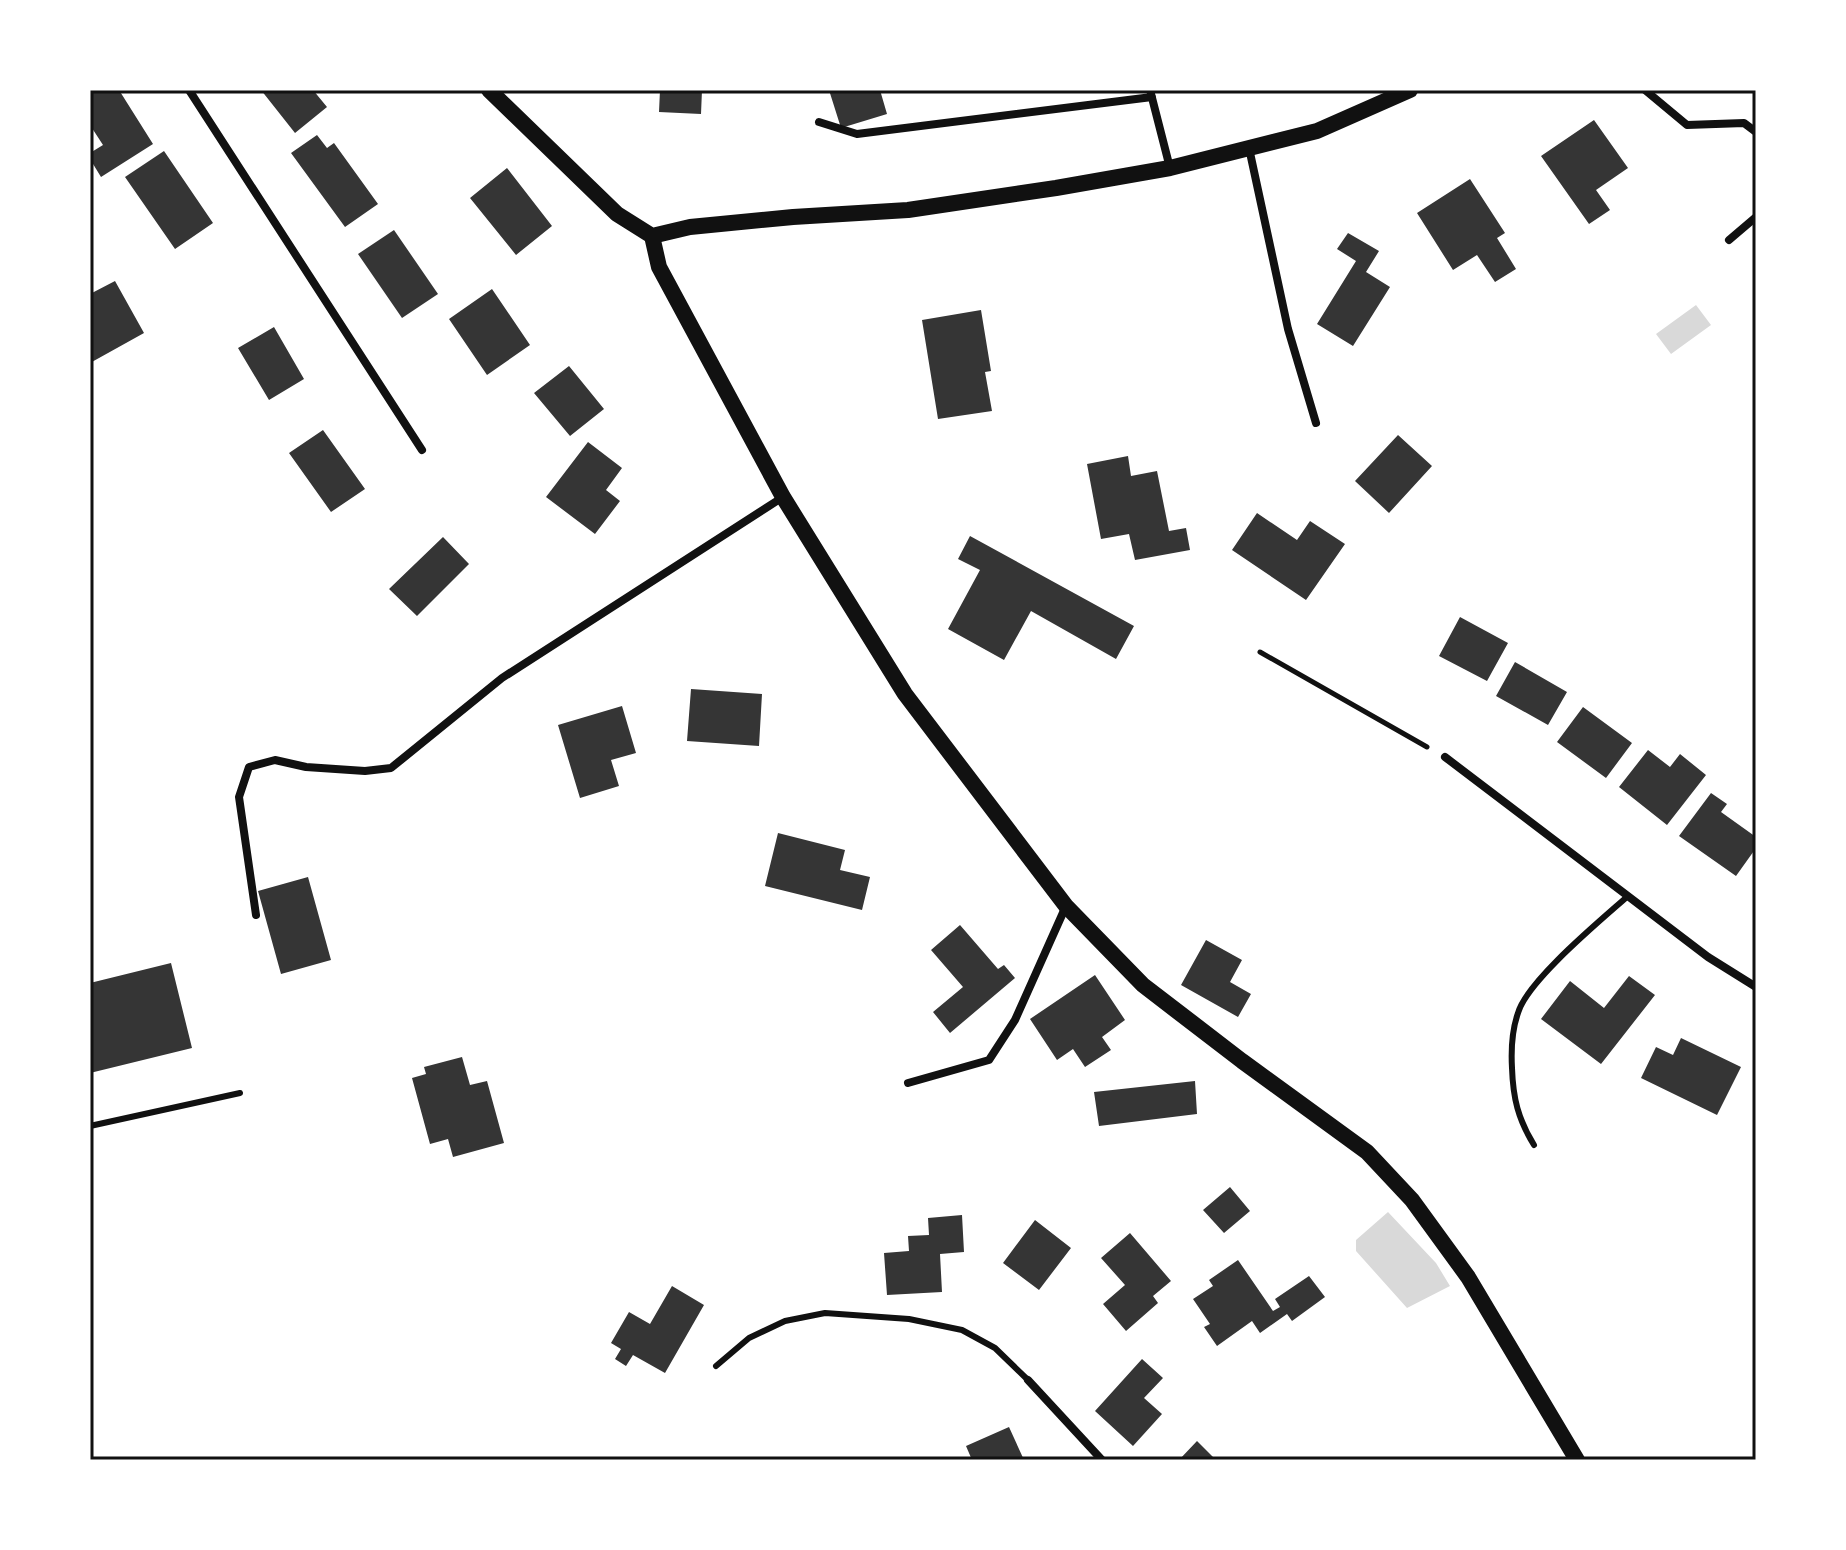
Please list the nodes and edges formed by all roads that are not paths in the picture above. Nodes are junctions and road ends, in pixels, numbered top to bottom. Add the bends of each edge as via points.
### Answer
1 (189, 90) edge
2 (489, 90) edge
3 (1410, 90) edge
4 (1645, 90) edge
5 (1151, 94) edge
6 (819, 122) dead end
7 (1756, 132) edge
8 (1248, 148) junction
9 (1170, 168) junction
10 (1756, 217) edge
11 (652, 236) junction
12 (1729, 240) dead end
13 (1316, 423) dead end
14 (422, 450) dead end
15 (783, 497) junction
16 (1445, 757) road end
17 (1628, 896) junction
18 (1066, 906) junction
19 (256, 915) dead end
20 (1756, 987) edge
21 (908, 1083) dead end
22 (240, 1093) dead end
23 (90, 1126) edge
24 (1534, 1145) dead end
25 (716, 1366) dead end
26 (1028, 1380) joint
27 (1102, 1460) edge
28 (1577, 1460) edge

1 - 14 street
2 - 11 main road via 617,214
3 - 8 main road via 1317,131
4 - 7 street via 1687,125 1744,123
5 - 6 street via 857,134
5 - 9 street
8 - 9 main road
8 - 13 street via 1288,329
9 - 11 main road via 908,210 690,227
10 - 12 street
11 - 15 main road via 659,267
15 - 18 main road via 905,694
15 - 19 street via 502,678 391,768 306,767 275,760 249,767 239,797
16 - 17 street
17 - 20 street
17 - 24 lane via 1543,977 1518,1011 1513,1093
18 - 21 street via 1015,1020 989,1060
18 - 28 main road via 1143,985 1367,1152 1412,1200 1468,1277
22 - 23 lane
25 - 26 lane via 773,1326 825,1313 909,1319 962,1330 995,1348
26 - 27 street

